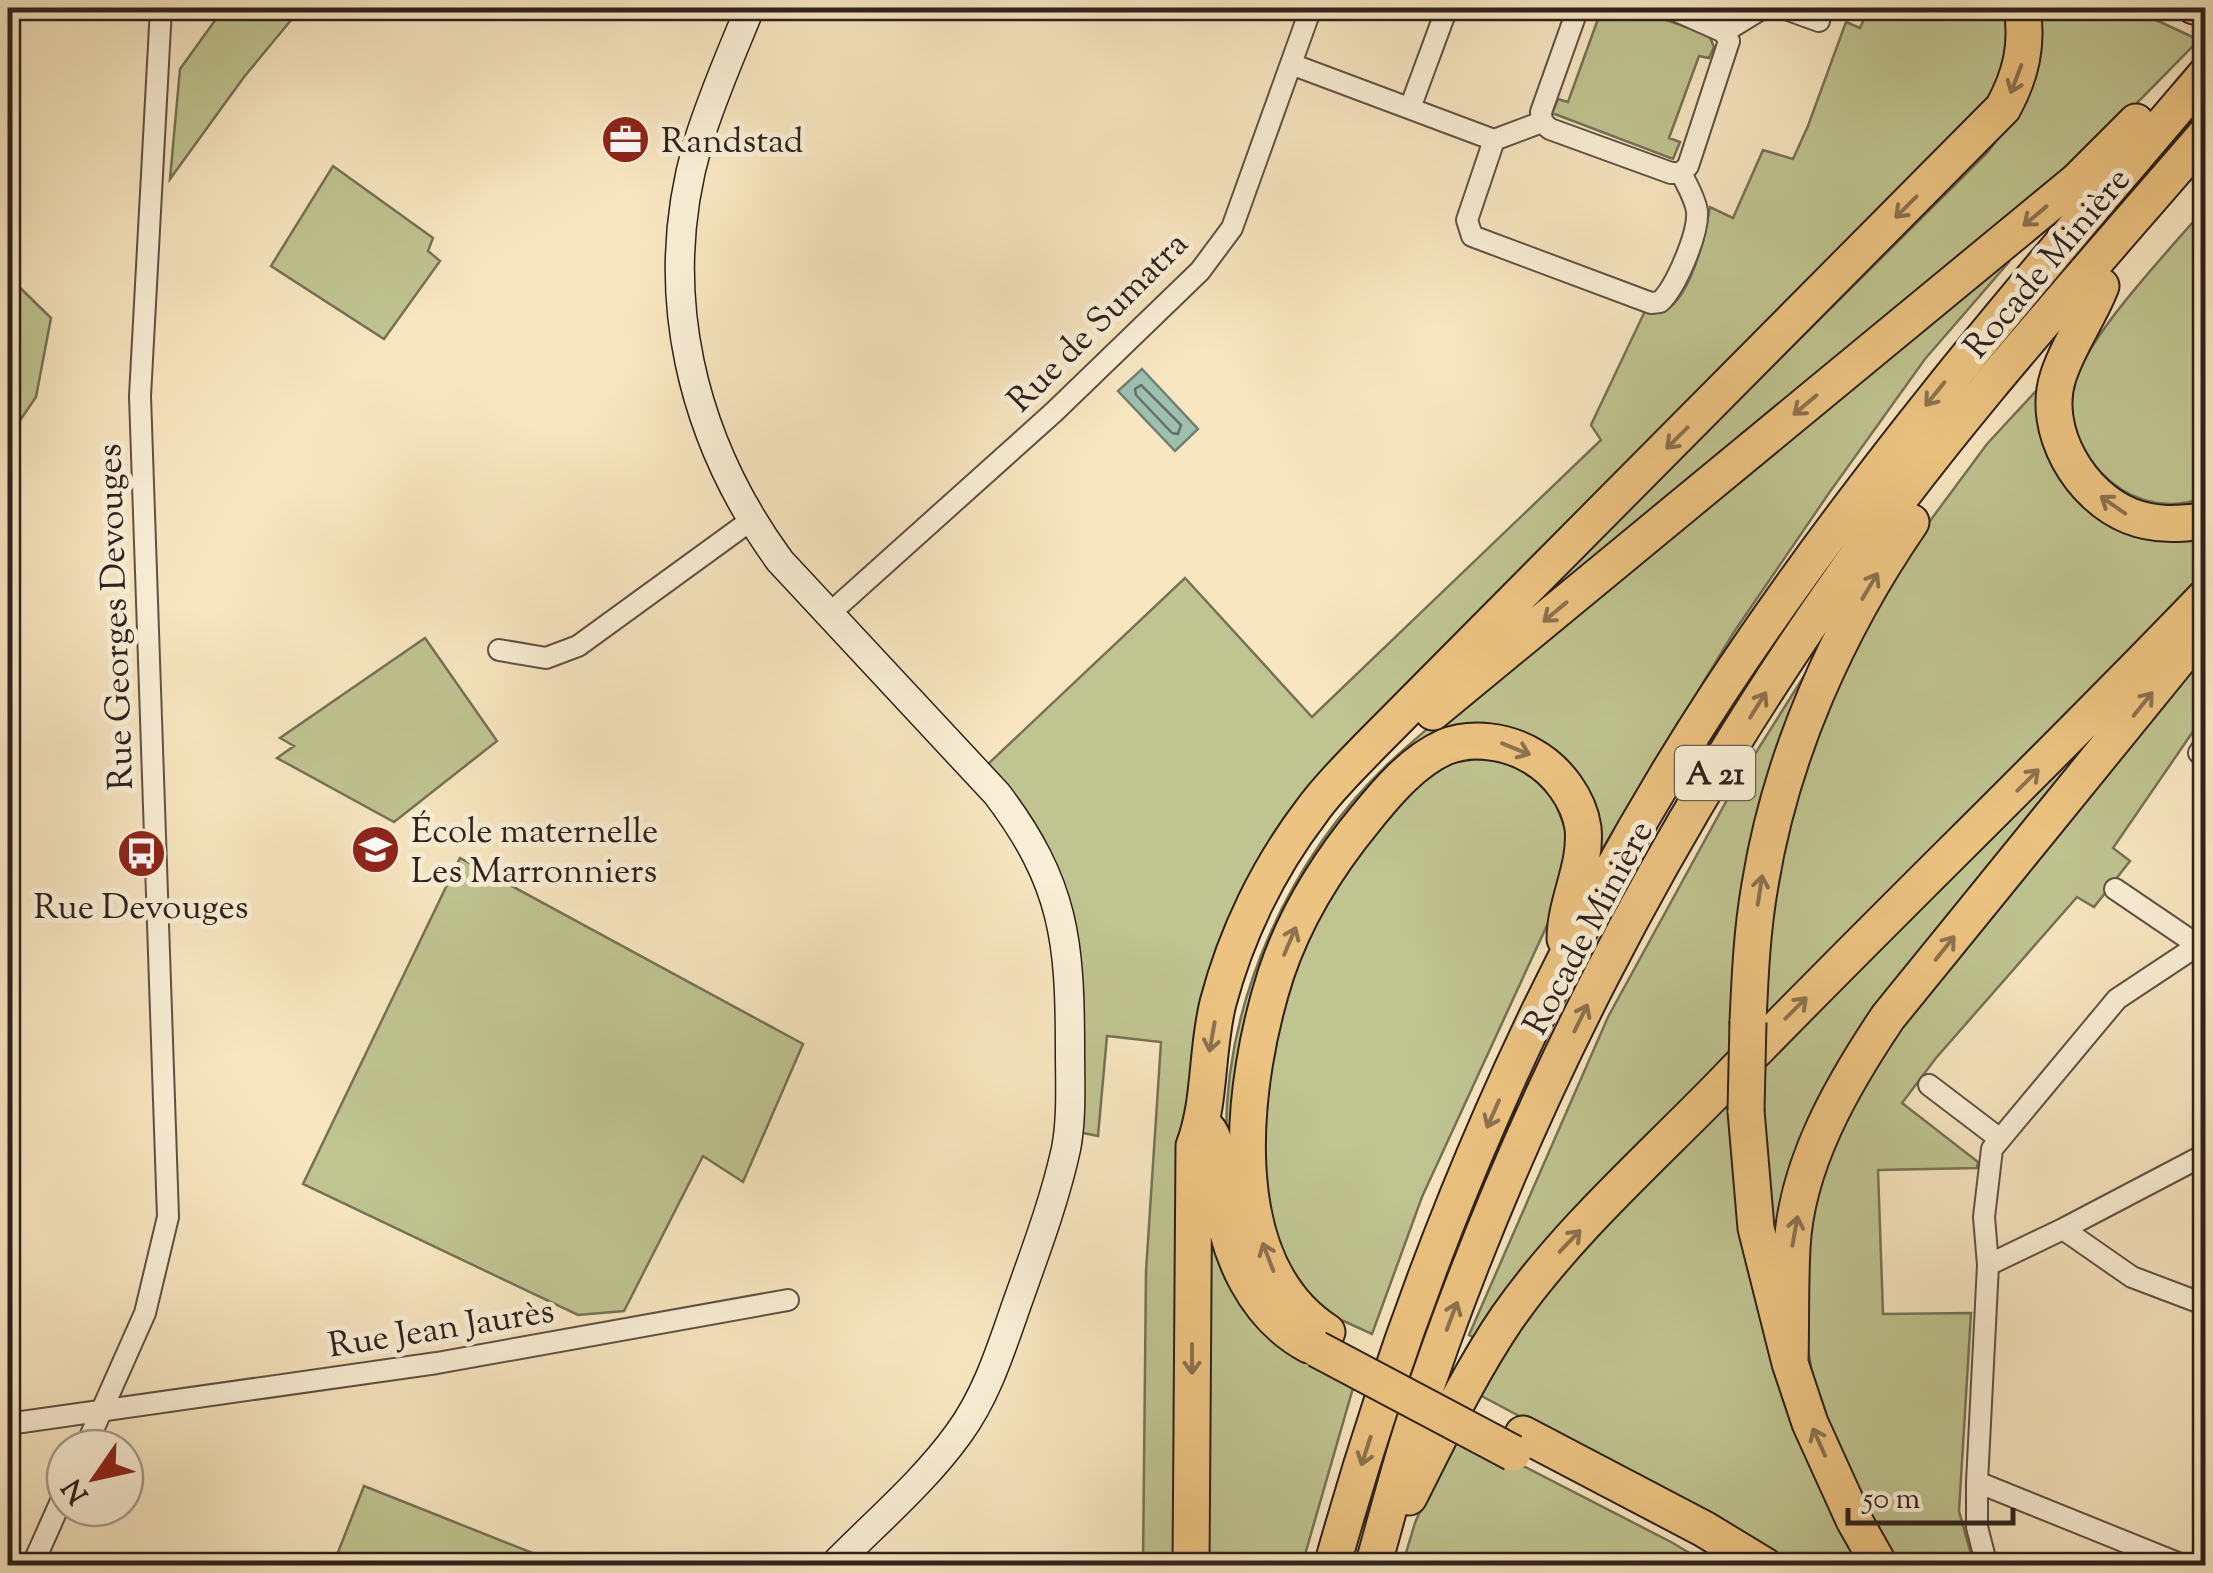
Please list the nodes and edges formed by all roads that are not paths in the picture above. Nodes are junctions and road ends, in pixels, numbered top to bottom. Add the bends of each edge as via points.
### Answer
1 (161, 8) edge
2 (750, 8) edge
3 (1311, 8) edge
4 (1447, 8) edge
5 (1578, 8) edge
6 (1670, 8) edge
7 (1763, 8) edge
8 (1783, 8) edge
9 (2022, 8) edge
10 (2192, 8) edge
11 (2206, 12) edge
12 (1819, 21) dead end
13 (1724, 32) junction
14 (1290, 64) junction
15 (2198, 71) edge
16 (1410, 108) junction
17 (1542, 122) junction
18 (2206, 134) edge
19 (1494, 140) junction
20 (2206, 160) edge
21 (1682, 172) junction
22 (2101, 286) junction
23 (750, 521) junction
24 (2206, 521) edge
25 (2206, 596) edge
26 (829, 614) junction
27 (2206, 626) edge
28 (499, 650) dead end
29 (2206, 742) edge
30 (2206, 757) edge
31 (2115, 889) dead end
32 (2202, 943) edge
33 (1236, 954) junction
34 (1565, 963) junction
35 (1929, 1085) dead end
36 (1202, 1123) junction
37 (2000, 1139) junction
38 (2206, 1154) edge
39 (2063, 1229) junction
40 (1988, 1264) junction
41 (788, 1300) dead end
42 (2206, 1305) edge
43 (1322, 1341) junction
44 (1790, 1363) junction
45 (102, 1410) junction
46 (8, 1424) edge
47 (94, 1428) edge
48 (1518, 1443) junction
49 (1977, 1482) junction
50 (1390, 1508) junction
51 (49, 1528) edge
52 (32, 1566) edge
53 (833, 1566) edge
54 (1191, 1566) edge
55 (1332, 1566) edge
56 (1373, 1566) edge
57 (1724, 1566) edge
58 (1765, 1566) edge
59 (1880, 1566) edge
60 (1987, 1566) edge
61 (2184, 1566) edge

1 - 45 street, Rue Georges Devouges via 140,396 168,1217 146,1313
2 - 23 street via 697,146 679,288 701,414
3 - 14 street, Rue de Sumatra
4 - 16 street
5 - 17 street
6 - 13 street
7 - 13 street
8 - 12 street
9 -> 33 highway via 2021,68 2003,108 1367,749 1312,810 1263,885
10 - 11 main road
13 - 21 street via 1729,41
14 - 16 street
14 - 26 street, Rue de Sumatra via 1232,228 1200,271
15 -> 33 highway via 2077,181 1382,758 1309,847 1256,941
15 -> 34 highway, Rocade Minière / A 21 via 1849,508 1717,696
16 - 19 street
17 - 19 street
17 - 21 street
50 -> 18 highway, Rocade Minière / A 21 via 1413,1424 1495,1206 1599,980 1691,811 1849,567 1953,433
19 - 21 street via 1467,220 1472,236 1651,303 1672,288 1697,227
20 - 22 highway
24 -> 22 highway via 2158,524 2127,515 2096,494 2062,447 2056,379
44 -> 22 highway, bridge via 1756,1228 1746,1111 1756,915 1774,818 1826,670 1866,592 1929,494
23 - 26 street
23 - 28 street via 578,646 546,658
50 -> 25 highway via 1406,1502 1469,1378 1552,1260
26 - 53 street via 1022,826 1062,921 1070,994 1067,1145 994,1368 960,1432 934,1464
44 -> 27 highway via 1792,1244 1805,1180 1851,1073 1888,1017
29 - 30 street via 2200,752
31 - 32 street
32 - 37 street via 2117,999
33 -> 36 highway via 1216,1017
43 -> 34 highway via 1265,1252 1247,1146 1255,1059 1277,972 1338,851 1408,772 1446,746 1497,742 1525,752 1566,787 1583,828
34 -> 55 highway, Rocade Minière / A 21 via 1459,1190 1397,1354
35 - 37 street
36 - 43 highway via 1215,1137 1221,1202 1246,1283 1296,1338
36 -> 54 highway via 1194,1146
37 - 40 street via 1992,1149 1984,1217
38 - 39 street
39 - 40 street
39 - 42 street via 2132,1277
40 - 49 street
41 - 45 street, Rue Jean Jaurès via 437,1364
43 - 48 highway, bridge
59 -> 44 highway via 1810,1423
45 - 46 street, Rue Jean Jaurès
45 - 47 street, Rue Georges Devouges
48 - 57 highway
48 - 58 highway via 1704,1529
49 - 60 street via 1977,1527
49 - 61 street
50 - 56 highway, Rocade Minière / A 21
51 - 52 street

